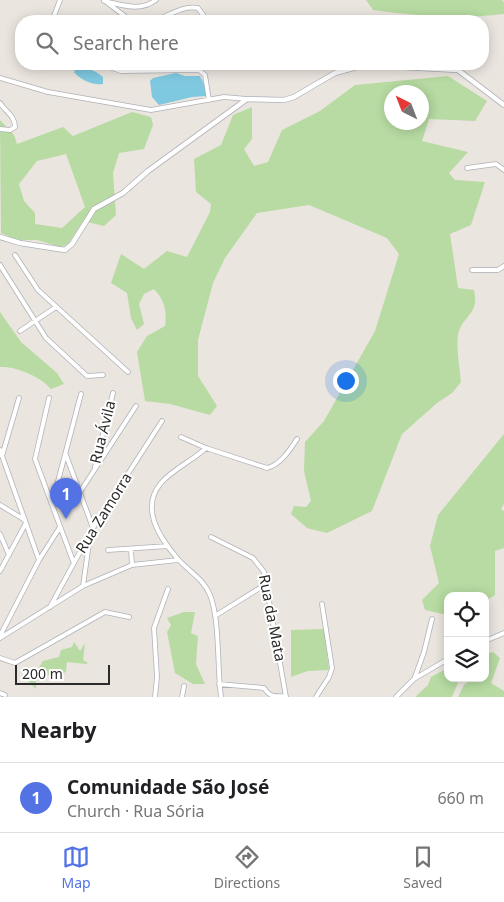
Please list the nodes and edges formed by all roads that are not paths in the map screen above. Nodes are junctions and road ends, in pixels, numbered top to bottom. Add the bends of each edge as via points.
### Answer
1 (60, 0) edge
2 (104, 0) edge
3 (156, 0) edge
4 (54, 15) edge
5 (123, 15) edge
6 (167, 15) edge
7 (203, 15) edge
8 (118, 70) edge
9 (139, 70) edge
10 (199, 70) edge
11 (343, 70) edge
12 (458, 70) edge
13 (0, 78) edge
14 (247, 99) junction
15 (209, 100) junction
16 (0, 103) edge
17 (504, 105) edge
18 (0, 129) edge
19 (467, 168) dead end
20 (504, 170) edge
21 (0, 237) edge
22 (16, 255) dead end
23 (0, 265) edge
24 (504, 266) edge
25 (472, 270) dead end
26 (56, 307) junction
27 (35, 320) junction
28 (20, 331) dead end
29 (128, 372) dead end
30 (103, 375) dead end
31 (113, 393) dead end
32 (81, 394) dead end
33 (19, 398) dead end
34 (49, 398) dead end
35 (136, 406) dead end
36 (162, 421) dead end
37 (103, 435) junction
38 (181, 437) dead end
39 (297, 439) dead end
40 (114, 440) junction
41 (206, 448) junction
42 (0, 450) edge
43 (66, 455) junction
44 (2, 456) junction
45 (93, 472) junction
46 (61, 474) junction
47 (74, 474) junction
48 (80, 492) junction
49 (52, 504) junction
50 (0, 505) edge
51 (26, 521) junction
52 (60, 527) junction
53 (93, 528) junction
54 (90, 533) junction
55 (0, 534) edge
56 (212, 538) dead end
57 (168, 546) junction
58 (108, 550) dead end
59 (132, 550) junction
60 (9, 555) junction
61 (39, 560) junction
62 (178, 560) junction
63 (74, 561) junction
64 (132, 565) junction
65 (0, 571) edge
66 (266, 584) junction
67 (83, 586) junction
68 (168, 589) dead end
69 (322, 604) dead end
70 (50, 607) junction
71 (215, 616) junction
72 (129, 617) dead end
73 (432, 619) dead end
74 (504, 633) edge
75 (0, 637) edge
76 (489, 639) edge
77 (0, 658) edge
78 (444, 661) edge
79 (414, 679) junction
80 (219, 684) junction
81 (184, 686) dead end
82 (286, 696) edge
83 (155, 697) edge
84 (182, 697) edge
85 (221, 697) edge
86 (316, 697) edge
87 (396, 697) edge

1 - 4 street
2 - 3 street via 134,8
2 - 5 street
6 - 7 street via 193,8 198,8
8 - 9 street
10 - 15 street via 205,75
11 - 14 street via 294,97 284,100
12 - 17 street
13 - 15 street via 48,92 150,110
14 - 15 street via 232,96
14 - 21 street via 123,193 94,209 72,244 64,250
16 - 18 street via 14,118 16,127
19 - 20 street via 496,164
22 - 26 street via 35,287
23 - 27 street
24 - 25 street via 498,270
26 - 27 street
26 - 29 street
27 - 28 street
27 - 30 street via 49,342 87,376
31 - 37 street, Rua Ávila
32 - 43 street
33 - 44 street
34 - 49 street via 35,459
35 - 40 street
36 - 53 street, Rua Zamorra
37 - 40 street
37 - 45 street, Rua Ávila
38 - 41 street
39 - 41 street via 283,458 267,468
40 - 45 street
41 - 57 street via 167,477 152,499 152,520
42 - 44 street
43 - 46 street
43 - 47 street
44 - 51 street
45 - 48 street
46 - 47 street
46 - 49 street
47 - 48 street
48 - 53 street
49 - 52 street
50 - 51 street
51 - 60 street
51 - 61 street
52 - 61 street
52 - 63 street
53 - 54 street, Rua Zamorra
54 - 63 street, Rua Zamorra
54 - 67 street
55 - 60 street
56 - 66 street, Rua da Mata via 258,562
57 - 59 street
57 - 62 street
58 - 59 street
59 - 64 street
60 - 65 street
61 - 75 street
62 - 64 street
62 - 71 street via 191,569 206,588
63 - 70 street, Rua Zamorra
64 - 67 street
66 - 71 street
66 - 82 street, Rua da Mata
67 - 70 street
68 - 83 street via 154,628
69 - 86 street via 332,668
70 - 75 street
71 - 80 street
72 - 77 street via 105,612 18,662 12,664
73 - 79 street
74 - 76 street
78 - 79 street
79 - 87 street
80 - 82 street via 264,688 271,697
80 - 85 street
81 - 84 street

